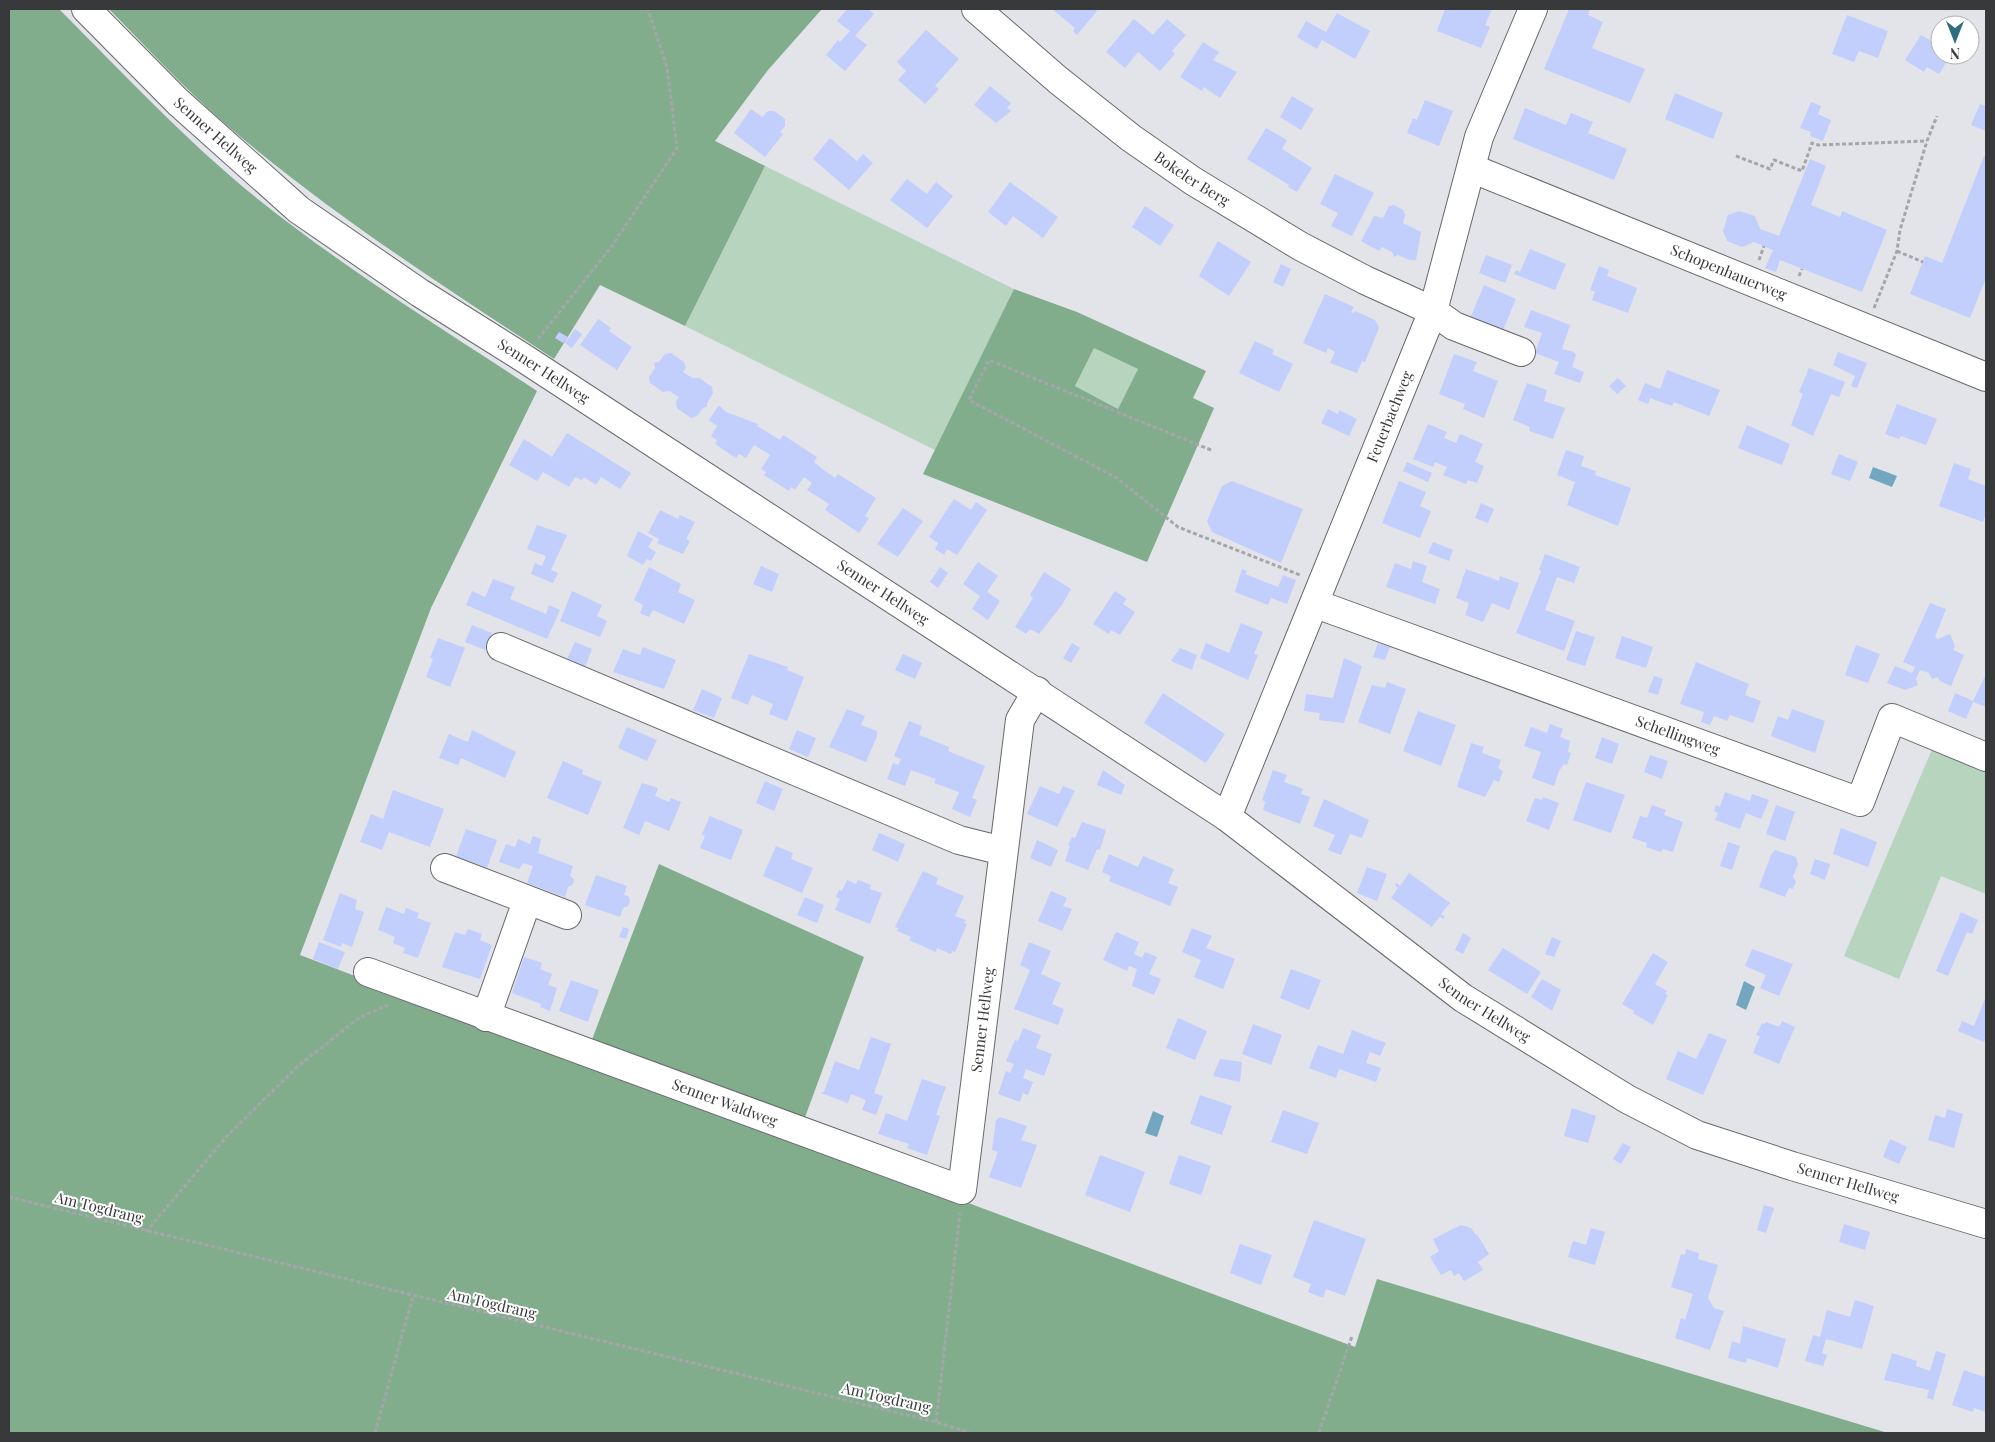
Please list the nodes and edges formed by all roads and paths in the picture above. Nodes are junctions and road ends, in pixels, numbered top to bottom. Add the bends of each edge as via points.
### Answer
1 (86, 9) edge
2 (648, 9) edge
3 (976, 9) edge
4 (1533, 9) edge
5 (1937, 116) dead end
6 (1927, 141) junction
7 (1736, 156) dead end
8 (1471, 168) junction
9 (1897, 251) junction
10 (1923, 262) dead end
11 (1434, 311) junction
12 (1866, 328) junction
13 (1521, 352) dead end
14 (525, 359) junction
15 (1986, 377) edge
16 (1211, 450) dead end
17 (1320, 594) junction
18 (501, 647) dead end
19 (1037, 691) junction
20 (1986, 757) edge
21 (1227, 817) junction
22 (1003, 851) junction
23 (445, 868) dead end
24 (527, 901) junction
25 (567, 915) dead end
26 (368, 972) dead end
27 (420, 992) junction
28 (486, 1017) junction
29 (962, 1190) junction
30 (9, 1197) edge
31 (1986, 1224) edge
32 (146, 1232) junction
33 (413, 1296) junction
34 (1352, 1336) dead end
35 (936, 1422) junction
36 (375, 1433) edge
37 (970, 1433) edge
38 (1319, 1433) edge

1 - 14 street, Senner Hellweg via 178,102 299,210 420,293
2 - 14 path via 667,67 677,148 612,246 546,325
3 - 11 street, Bokeler Berg via 1065,86 1193,181 1300,246
4 - 8 street, Feuerbachweg via 1493,102
5 - 6 path
6 - 7 path via 1818,145 1812,142 1803,172 1774,160 1770,169
6 - 9 path via 1900,230
8 - 11 street, Feuerbachweg
8 - 12 street, Schopenhauerweg
9 - 10 path
9 - 12 path
11 - 13 street, Bokeler Berg via 1454,326
11 - 17 street, Feuerbachweg
12 - 15 street, Schopenhauerweg
14 - 19 street, Senner Hellweg
16 - 17 path via 989,360 970,400 1117,478 1178,527
17 - 20 street, Schellingweg via 1860,802 1892,718
17 - 21 street, Feuerbachweg
18 - 22 street via 959,840
19 - 21 street, Senner Hellweg
19 - 22 street, Senner Hellweg via 1020,720
21 - 31 street, Senner Hellweg via 1463,998 1627,1099 1697,1135
22 - 29 street, Senner Hellweg
23 - 24 street
24 - 25 street
24 - 28 street
26 - 27 street, Senner Waldweg
27 - 28 street, Senner Waldweg
27 - 32 path via 360,1017 297,1067 227,1136
28 - 29 street, Senner Waldweg
29 - 35 path
30 - 32 path, Am Togdrang
32 - 33 path, Am Togdrang via 246,1253
33 - 35 path, Am Togdrang
33 - 36 path
34 - 38 path
35 - 37 path, Am Togdrang

